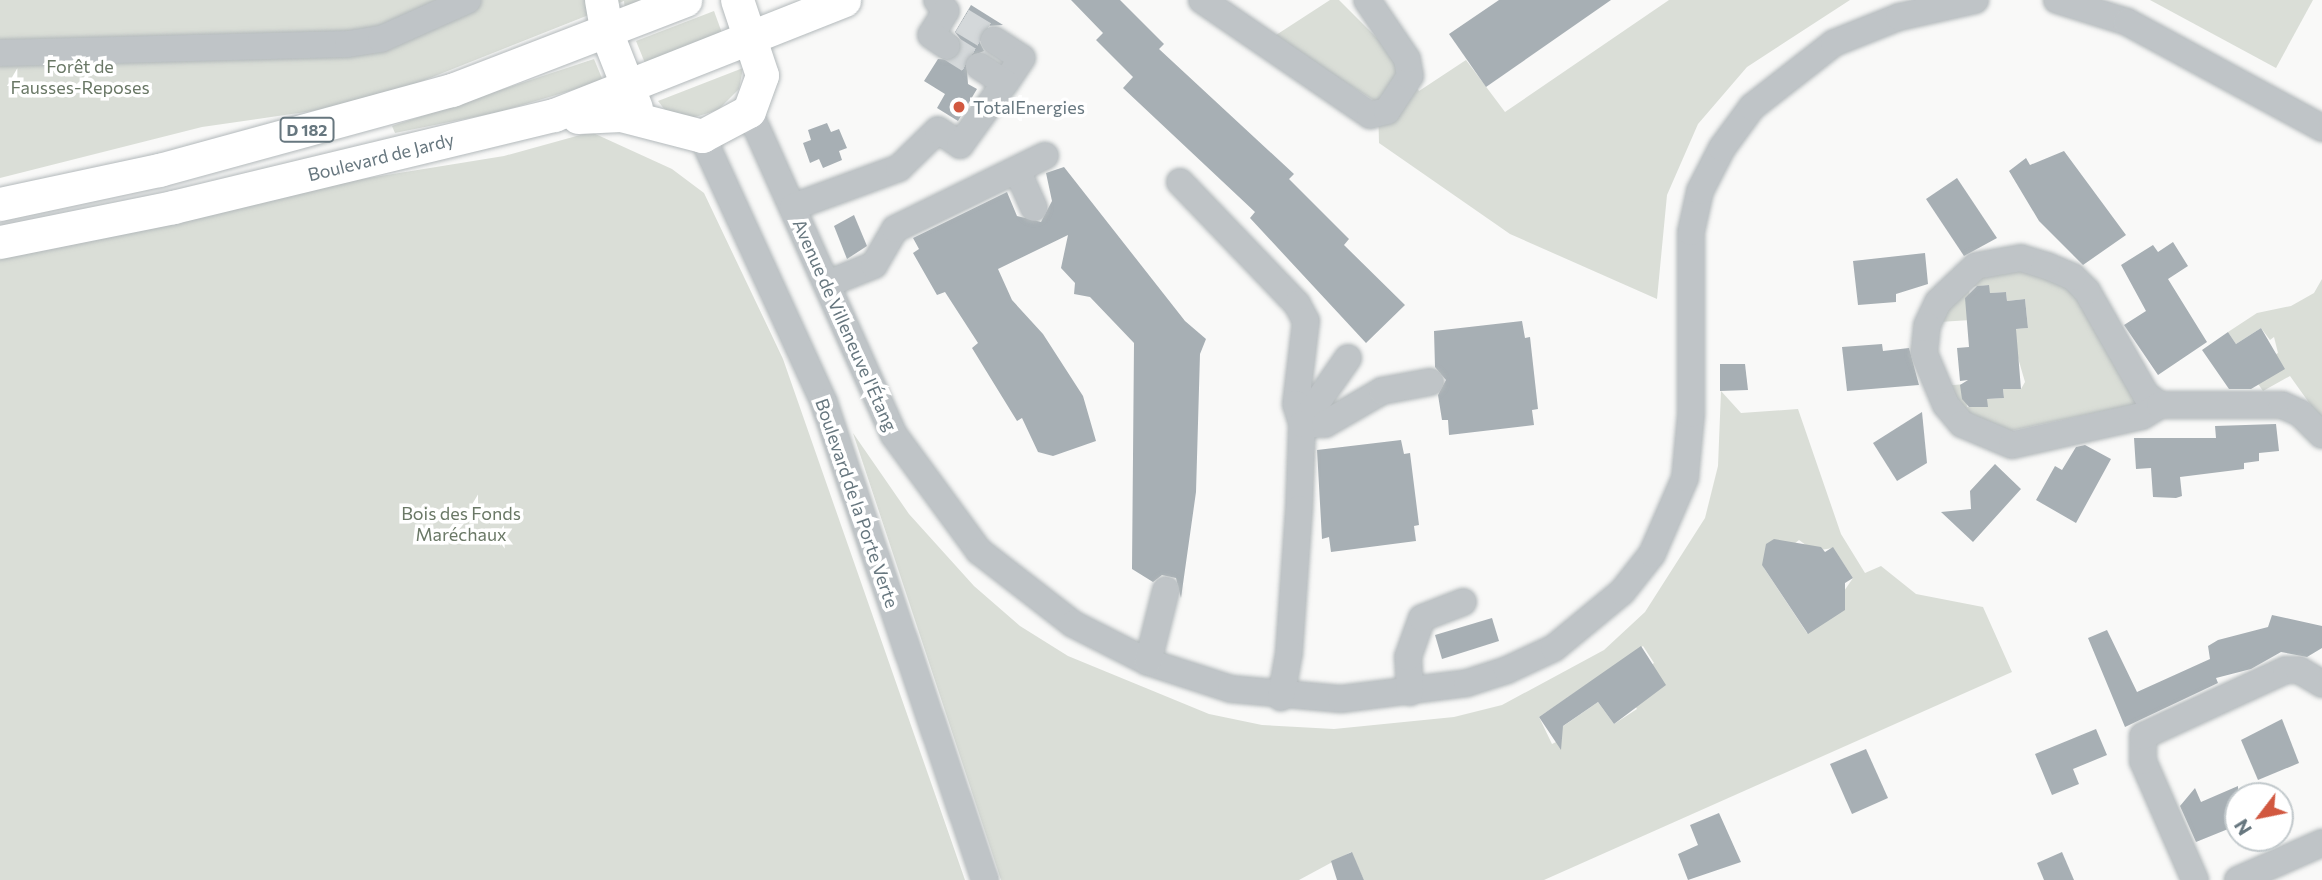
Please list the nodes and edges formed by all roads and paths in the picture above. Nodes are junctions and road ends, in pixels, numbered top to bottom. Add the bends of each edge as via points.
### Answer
1 (467, 0) edge
2 (601, 0) edge
3 (685, 0) edge
4 (737, 0) edge
5 (844, 0) edge
6 (1202, 0) edge
7 (1367, 0) edge
8 (1975, 0) edge
9 (2057, 0) edge
10 (948, 10) edge
11 (607, 34) junction
12 (753, 39) junction
13 (994, 40) tunnel mouth
14 (947, 46) tunnel mouth
15 (0, 53) edge
16 (979, 66) tunnel mouth
17 (1005, 83) junction
18 (628, 88) junction
19 (749, 111) junction
20 (554, 116) junction
21 (641, 120) junction
22 (2322, 128) edge
23 (702, 136) junction
24 (1045, 156) dead end
25 (1018, 172) junction
26 (1180, 182) dead end
27 (0, 204) edge
28 (793, 207) junction
29 (1034, 208) dead end
30 (0, 242) edge
31 (827, 284) junction
32 (1348, 358) dead end
33 (1430, 382) dead end
34 (2160, 405) junction
35 (1302, 424) junction
36 (2322, 435) edge
37 (1167, 590) dead end
38 (1463, 602) dead end
39 (1148, 662) junction
40 (2322, 684) edge
41 (1410, 692) junction
42 (1281, 696) junction
43 (2322, 844) edge
44 (985, 880) edge
45 (2195, 880) edge
46 (2238, 880) edge

1 - 15 street via 381,38 348,44
2 - 11 main road
3 - 11 main road, D 182
4 - 12 main road
5 - 12 main road, D 182
6 - 7 street via 1370,115 1387,111 1410,76 1407,59
8 - 41 street, Avenue de Villeneuve l'Étang via 1899,17 1833,43 1752,107 1722,148 1700,191 1691,232 1691,414 1685,478 1652,554 1593,621 1554,648 1467,683
9 - 22 street via 2127,22
10 - 14 street via 930,35
11 - 18 main road
11 - 27 main road, D 182 via 452,90 159,170
12 - 18 main road, Boulevard de Jardy / D 182
12 - 19 main road via 762,75
13 - 17 street via 1022,58
16 - 17 street
17 - 28 street via 960,145 938,130 899,168
18 - 20 main road, Boulevard de Jardy / D 182
18 - 21 main road
19 - 23 main road
19 - 28 street, Avenue de Villeneuve l'Étang
20 - 21 main road
20 - 30 main road, Boulevard de Jardy / D 182 via 173,207
21 - 23 main road
23 - 44 street, Boulevard de la Porte Verte via 824,403
24 - 25 street
25 - 29 street
25 - 31 street via 895,229 874,265
26 - 35 street via 1297,304 1306,321 1308,339 1296,404
28 - 31 street, Avenue de Villeneuve l'Étang
31 - 39 street, Avenue de Villeneuve l'Étang via 894,435 979,551 1073,624
32 - 35 street
33 - 35 street via 1382,391 1325,424
34 - 34 street via 2141,416 2012,445 1962,424 1946,405 1924,353 1927,326 1938,302 1976,266 2021,258 2047,266 2073,277 2087,291 2146,394
34 - 36 street via 2282,405 2300,412
35 - 42 street via 1289,653
37 - 39 street
38 - 41 street via 1422,618 1408,657
39 - 42 street, Avenue de Villeneuve l'Étang via 1231,689
40 - 45 street via 2299,670 2286,670 2143,736 2143,761
41 - 42 street, Avenue de Villeneuve l'Étang via 1341,699
43 - 46 street

